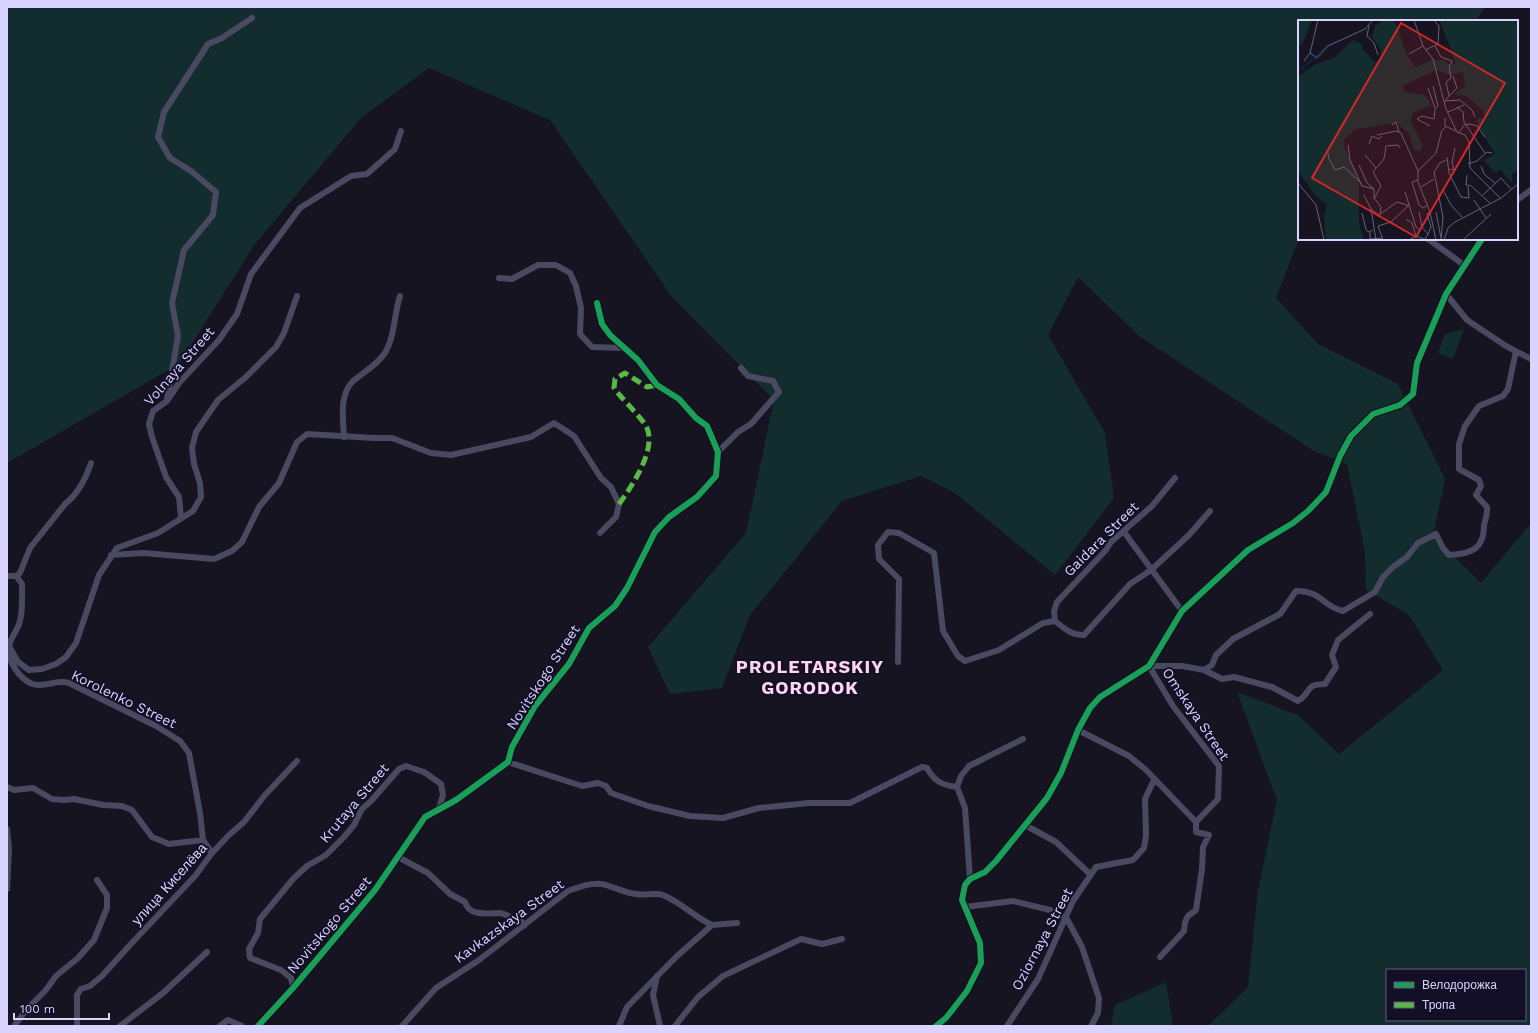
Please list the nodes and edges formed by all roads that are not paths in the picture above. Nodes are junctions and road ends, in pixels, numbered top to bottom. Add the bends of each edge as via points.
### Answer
1 (252, 18) dead end
2 (401, 130) dead end
3 (1531, 190) edge
4 (1518, 199) edge
5 (1429, 240) edge
6 (1481, 240) edge
7 (1464, 266) junction
8 (499, 278) dead end
9 (1446, 294) junction
10 (297, 296) dead end
11 (400, 296) dead end
12 (596, 303) dead end
13 (623, 348) junction
14 (1516, 351) junction
15 (1531, 359) edge
16 (741, 368) dead end
17 (167, 401) junction
18 (344, 437) junction
19 (718, 452) junction
20 (92, 463) dead end
21 (1175, 478) dead end
22 (1210, 512) dead end
23 (181, 517) junction
24 (1124, 532) junction
25 (600, 533) dead end
26 (111, 555) junction
27 (1151, 570) junction
28 (7, 576) edge
29 (16, 576) junction
30 (1182, 611) junction
31 (1370, 614) dead end
32 (1055, 621) junction
33 (9, 646) junction
34 (898, 662) dead end
35 (1149, 666) junction
36 (1204, 670) junction
37 (1078, 730) junction
38 (1023, 738) dead end
39 (297, 761) dead end
40 (508, 762) junction
41 (1154, 780) junction
42 (958, 787) junction
43 (7, 788) edge
44 (440, 808) junction
45 (1196, 822) junction
46 (1025, 825) junction
47 (7, 829) edge
48 (203, 840) junction
49 (212, 853) junction
50 (398, 857) junction
51 (1091, 875) junction
52 (970, 879) junction
53 (97, 880) dead end
54 (7, 889) edge
55 (965, 907) junction
56 (1067, 919) junction
57 (737, 923) dead end
58 (712, 925) junction
59 (524, 926) junction
60 (842, 940) dead end
61 (207, 952) dead end
62 (1160, 957) dead end
63 (657, 976) junction
64 (293, 988) junction
65 (14, 1026) edge
66 (77, 1026) edge
67 (120, 1026) edge
68 (220, 1026) edge
69 (242, 1026) edge
70 (258, 1026) edge
71 (402, 1026) edge
72 (619, 1026) edge
73 (660, 1026) edge
74 (675, 1026) edge
75 (936, 1026) edge
76 (1007, 1026) edge
77 (1091, 1026) edge

1 - 17 street via 208,44 164,112 158,137 170,158 191,171 216,192 213,215 184,250 172,303 178,336
2 - 17 street, Volnaya Street via 395,148 367,174 351,176 295,213 251,274 237,314 219,340 179,383
3 - 4 street
5 - 7 street
6 - 7 street
7 - 9 street
8 - 13 street via 512,279 538,265 556,265 570,273 576,286 582,308 580,334 592,347
9 - 14 street via 1467,320
9 - 30 street via 1417,363 1413,394 1400,405 1373,414 1352,436 1340,456 1326,492 1308,511 1248,550
10 - 23 street via 284,333 276,347 218,400 196,432 192,448 201,497 193,511
11 - 18 street via 386,352 374,366 352,382 343,398
12 - 13 street via 602,324
13 - 19 street, Novitskogo Street via 638,360 657,385 679,399 707,426
14 - 15 street
14 - 36 street via 1508,389 1503,396 1479,406 1465,426 1459,444 1459,469 1480,480 1481,486 1476,495 1487,507 1485,533 1481,543 1471,551 1449,554 1442,548 1436,534 1418,543 1407,558 1383,577 1375,592 1343,611 1334,609 1322,597 1306,591 1296,591 1280,614 1233,639 1216,655 1212,665
16 - 19 street via 748,376 773,381 779,392 751,424 738,432
17 - 23 street, Volnaya Street via 154,412 149,424 166,477 178,497
18 - 25 street via 392,438 430,453 451,455 532,437 554,423 574,436 601,478 611,488 619,504 616,517
18 - 26 street via 307,434 297,442 278,483 259,507 242,542 232,551 214,559 143,553
19 - 40 street, Novitskogo Street via 716,476 697,497 669,517 655,532 615,606 589,628 569,664 535,706 512,747
20 - 29 street via 81,485 30,548 24,565
21 - 24 street, Gaidara Street via 1152,506
22 - 27 street
23 - 26 street, Korolenko Street via 158,533 117,548
24 - 27 street
24 - 32 street, Gaidara Street via 1111,542 1057,602 1054,611
26 - 33 street, Korolenko Street via 99,575 76,643 66,656 56,664 29,670 18,662
27 - 30 street
27 - 32 street via 1130,584 1084,635 1078,636
28 - 29 street
29 - 33 street via 22,584 20,621
30 - 35 street
31 - 36 street via 1338,640 1332,655 1336,667 1325,684 1310,687 1304,698 1298,701 1272,687 1234,677 1222,679
32 - 34 street via 1043,623 999,650 965,661 958,656 943,631 934,553 899,533 888,532 878,545 878,552 879,560 899,579
33 - 48 street, Korolenko Street via 10,663 32,684 48,685 61,680 69,683 180,740 189,753
35 - 36 street via 1182,666
35 - 37 street via 1100,697 1090,708
35 - 45 street, Omskaya Street via 1173,706 1219,766 1218,799
37 - 41 street via 1129,756
37 - 46 street via 1061,773 1047,798
38 - 42 street via 969,766 961,776
39 - 49 street, улица Киселёва via 244,822
40 - 42 street via 582,786 598,783 606,786 611,793 648,806 690,816 723,818 759,808 850,803 922,767 927,768 933,779 944,786
40 - 44 street, Novitskogo Street via 456,800
41 - 45 street
41 - 51 street, Oziornaya Street via 1145,799 1144,848 1133,860 1096,868
42 - 52 street via 965,808
43 - 48 street via 24,791 33,788 52,799 74,799 122,806 132,810 152,837 169,844
44 - 50 street, Novitskogo Street via 425,817
44 - 64 street, Krutaya Street via 443,795 441,784 424,772 406,766 399,768 362,809 344,838 293,879 260,919 258,933 249,950 250,958 281,970 291,978
45 - 62 street via 1196,832 1209,835 1203,847 1196,910 1188,916 1184,930
46 - 51 street via 1056,842
46 - 52 street via 985,872
47 - 54 street
48 - 49 street, Korolenko Street
49 - 66 street, улица Киселёва via 195,876 119,958 90,986 81,989 77,995
50 - 59 street via 428,873 474,912 488,915 505,914 520,919
50 - 64 street, Novitskogo Street via 375,890
51 - 56 street, Oziornaya Street via 1073,901
52 - 55 street via 965,885 962,900
53 - 65 street via 107,895 107,908 94,940 78,958 56,976
55 - 56 street via 1013,901 1050,910
55 - 75 street via 980,944 981,963 967,991 946,1018
56 - 76 street, Oziornaya Street via 1038,979
56 - 77 street via 1082,947 1100,998 1098,1013
57 - 58 street
58 - 59 street, Kavkazskaya Street via 697,918 685,906 661,894 637,895 602,884 584,885 568,891
58 - 63 street
59 - 71 street, Kavkazskaya Street via 480,960 436,988
60 - 74 street via 822,944 801,939 724,976 698,997
61 - 67 street via 163,993
63 - 72 street via 627,1007
63 - 73 street via 653,995
64 - 70 street, Novitskogo Street
68 - 69 street via 228,1020

